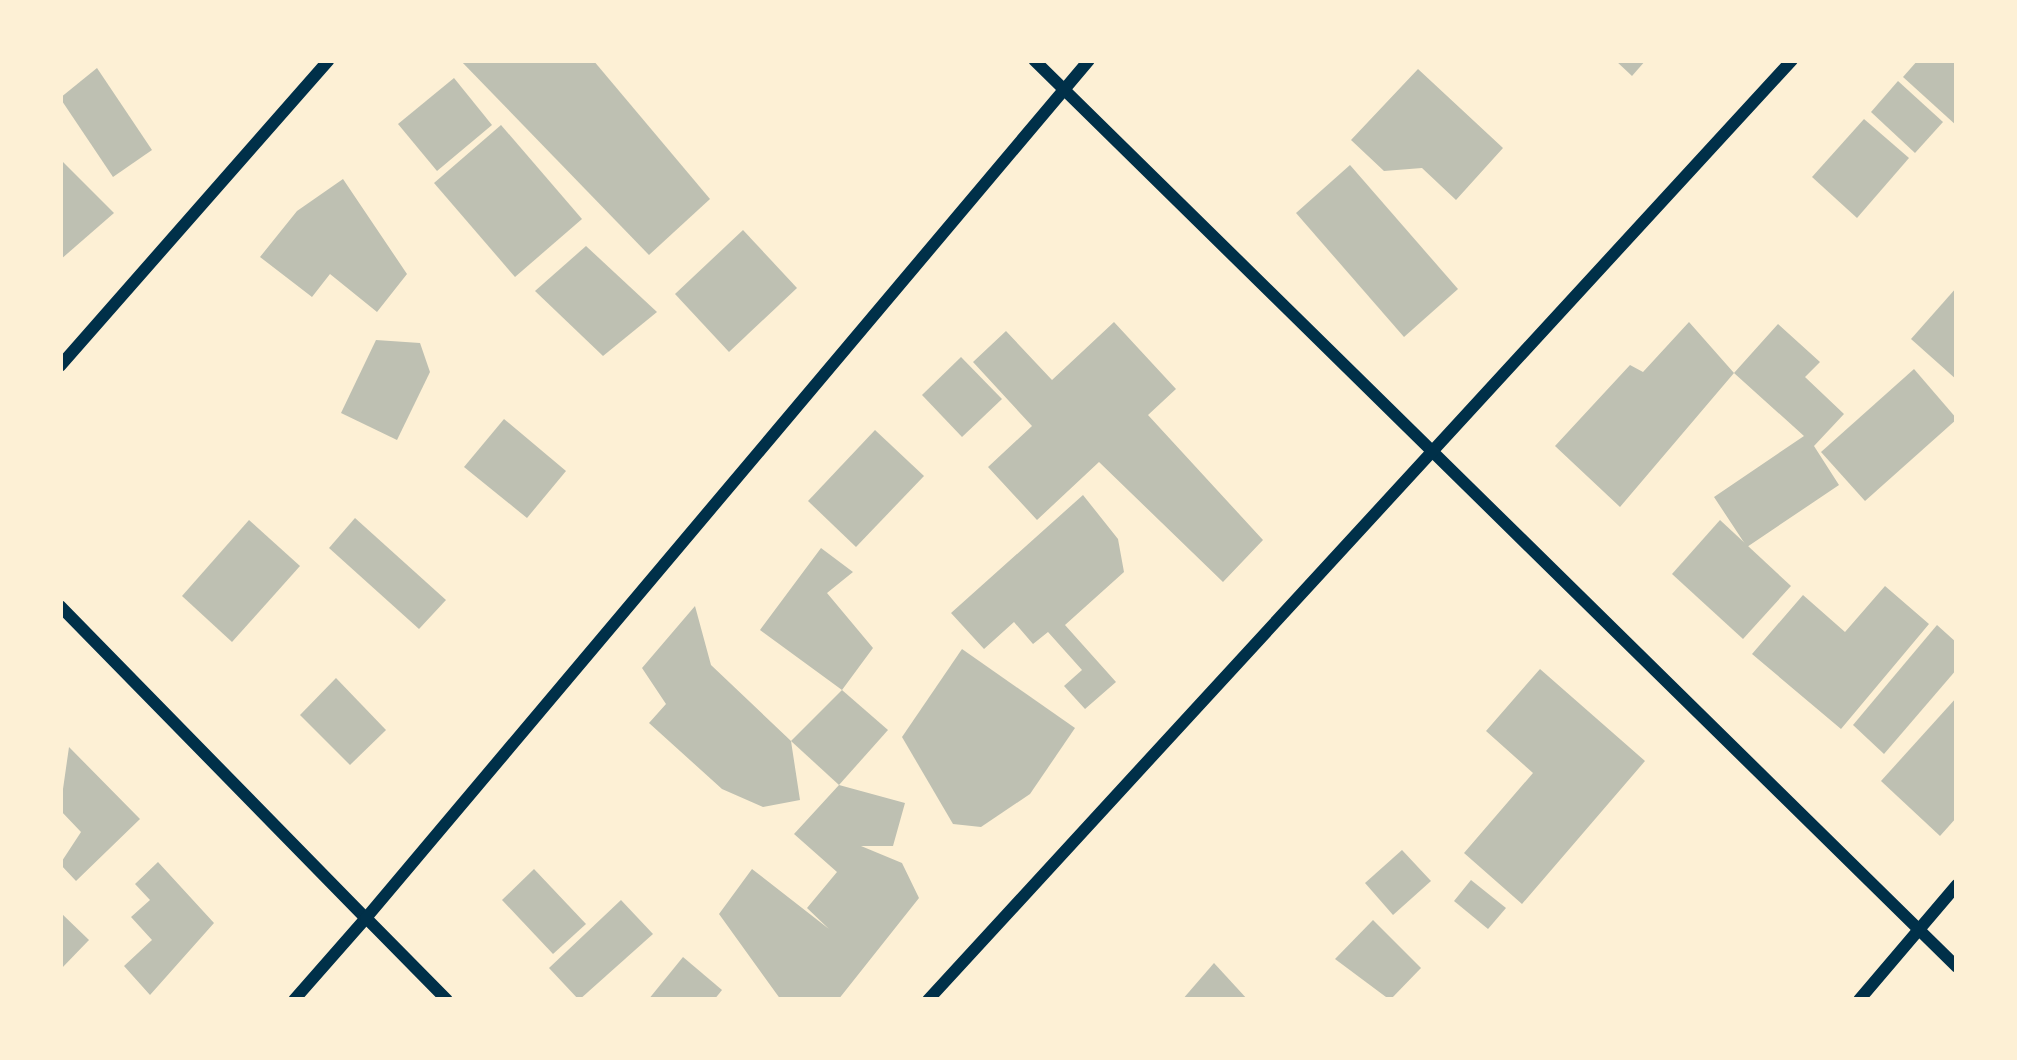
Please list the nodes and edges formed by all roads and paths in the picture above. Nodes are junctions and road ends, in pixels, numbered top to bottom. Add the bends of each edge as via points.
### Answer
1 (329, 60) edge
2 (1034, 60) edge
3 (1089, 60) edge
4 (1792, 60) edge
5 (1064, 89) junction
6 (60, 366) edge
7 (1432, 451) junction
8 (60, 606) edge
9 (1957, 885) edge
10 (366, 918) junction
11 (1919, 930) junction
12 (1957, 967) edge
13 (294, 1000) edge
14 (448, 1000) edge
15 (928, 1000) edge
16 (1859, 1000) edge

1 - 6 street
2 - 5 street
3 - 5 street
4 - 7 street
5 - 7 street
5 - 10 street
7 - 11 street
7 - 15 street
8 - 10 street
9 - 11 street
10 - 13 street
10 - 14 street
11 - 12 street
11 - 16 street

